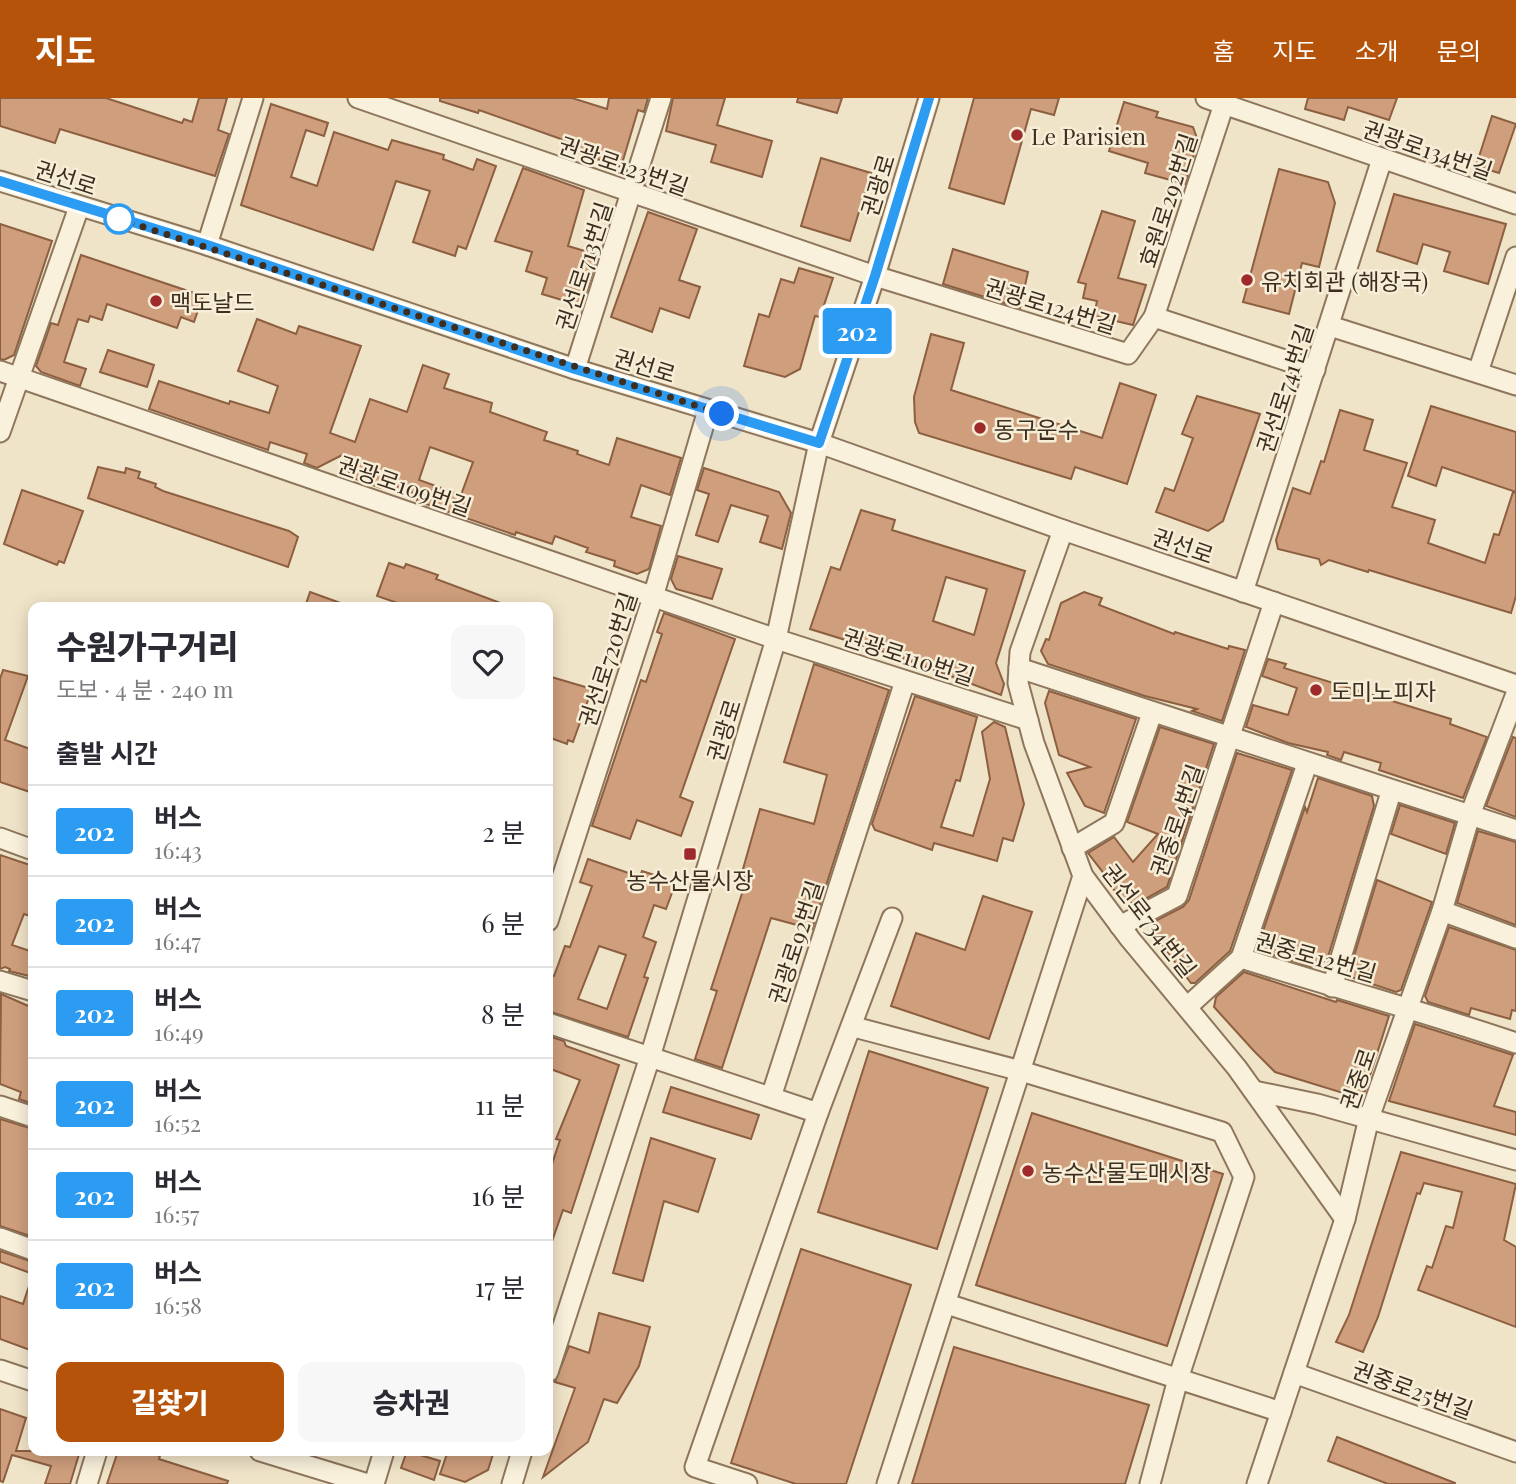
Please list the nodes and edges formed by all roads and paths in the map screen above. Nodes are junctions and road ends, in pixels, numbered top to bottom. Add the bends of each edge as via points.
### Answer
1 (253, 98) edge
2 (358, 98) edge
3 (662, 98) edge
4 (929, 98) edge
5 (1219, 100) edge
6 (1382, 159) junction
7 (0, 181) edge
8 (633, 194) junction
9 (1516, 204) edge
10 (79, 207) junction
11 (207, 245) junction
12 (1516, 257) edge
13 (875, 276) junction
14 (1154, 317) junction
15 (1331, 326) junction
16 (575, 369) junction
17 (1315, 370) junction
18 (1478, 372) junction
19 (9, 374) edge
20 (1516, 385) edge
21 (708, 410) junction
22 (0, 432) edge
23 (819, 443) junction
24 (1063, 530) junction
25 (1243, 592) junction
26 (653, 597) junction
27 (1274, 602) junction
28 (776, 639) junction
29 (1018, 668) junction
30 (905, 681) junction
31 (1516, 685) edge
32 (1516, 694) edge
33 (1152, 713) junction
34 (1028, 720) junction
35 (1230, 738) junction
36 (1307, 764) junction
37 (1391, 792) junction
38 (1470, 815) junction
39 (1516, 830) edge
40 (0, 838) edge
41 (28, 848) edge
42 (1072, 848) junction
43 (1083, 876) junction
44 (553, 906) edge
45 (1442, 911) junction
46 (892, 918) dead end
47 (1120, 926) junction
48 (1516, 938) edge
49 (1241, 958) junction
50 (0, 981) edge
51 (1332, 987) junction
52 (28, 990) edge
53 (1408, 1006) junction
54 (1186, 1007) junction
55 (553, 1025) edge
56 (853, 1027) junction
57 (1516, 1043) edge
58 (650, 1057) junction
59 (1021, 1071) junction
60 (1254, 1091) junction
61 (771, 1097) junction
62 (0, 1106) edge
63 (818, 1113) junction
64 (28, 1115) edge
65 (1369, 1118) junction
66 (1516, 1160) edge
67 (1345, 1219) junction
68 (0, 1238) edge
69 (28, 1248) edge
70 (947, 1304) junction
71 (553, 1357) edge
72 (0, 1370) edge
73 (1294, 1373) junction
74 (28, 1378) edge
75 (1178, 1379) junction
76 (1281, 1412) junction
77 (1516, 1452) edge
78 (95, 1456) edge
79 (276, 1456) edge
80 (382, 1456) edge
81 (520, 1456) edge
82 (87, 1484) edge
83 (368, 1484) edge
84 (512, 1484) edge
85 (747, 1484) edge
86 (887, 1484) edge
87 (1150, 1484) edge
88 (1257, 1484) edge

1 - 11 street
2 - 8 street, 권광로123번길
3 - 8 street, 권선로713번길
4 - 13 street, 권광로
5 - 6 street, 권광로134번길
5 - 14 street, 효원로292번길
6 - 9 street, 권광로134번길
6 - 15 street, 권선로741번길
7 - 10 street, 권선로
8 - 13 street, 권광로123번길
8 - 16 street, 권선로713번길
10 - 11 street, 권선로
10 - 19 street
11 - 16 street, 권선로
12 - 18 street
13 - 14 street, 권광로124번길 via 1128,354
13 - 23 street, 권광로
14 - 17 street
15 - 17 street, 권선로741번길
15 - 18 street
16 - 21 street, 권선로
17 - 25 street, 권선로741번길
18 - 20 street
19 - 22 street
19 - 26 street, 권광로109번길
21 - 23 street, 권선로
21 - 26 street, 권선로720번길
23 - 24 street, 권선로
23 - 28 street, 권광로
24 - 25 street, 권선로
24 - 29 street, 권선로734번길
25 - 27 street, 권선로
26 - 28 street, 권광로109번길
26 - 44 street, 권선로720번길
27 - 31 street, 권선로
27 - 35 street
28 - 30 street, 권광로110번길
28 - 58 street, 권광로
29 - 33 street
29 - 34 street, 권선로734번길
30 - 34 street, 권광로110번길
30 - 61 street, 권광로92번길
32 - 38 street, 권중로
33 - 35 street
33 - 42 street via 1115,823
34 - 42 street, 권선로734번길
35 - 36 street
35 - 47 street, 권중로4번길 via 1177,896
36 - 37 street
36 - 49 street
37 - 38 street
37 - 51 street
38 - 39 street
38 - 45 street, 권중로
40 - 41 street
42 - 43 street, 권선로734번길
43 - 47 street, 권선로734번길
43 - 59 street
45 - 48 street
45 - 53 street, 권중로
46 - 56 street
47 - 54 street, 권선로734번길
49 - 51 street, 권중로12번길
49 - 54 street, 권중로12번길
50 - 52 street
51 - 53 street, 권중로12번길
53 - 57 street, 권중로12번길
53 - 65 street, 권중로
54 - 60 street, 권선로734번길
55 - 58 street
56 - 59 street
56 - 63 street
58 - 61 street
58 - 71 street, 권광로
59 - 70 street
59 - 75 street via 1222,1132 1244,1177
60 - 65 street
60 - 67 street, 권선로734번길
61 - 63 street
62 - 64 street
63 - 85 street via 695,1467
65 - 66 street
65 - 67 street, 권중로
67 - 73 street, 권중로
68 - 69 street
70 - 75 street
70 - 86 street
72 - 74 street
73 - 76 street, 권중로
73 - 77 street, 권중로25번길
75 - 76 street
75 - 87 street
76 - 88 street, 권중로
78 - 82 street
79 - 83 street
80 - 83 street
81 - 84 street

